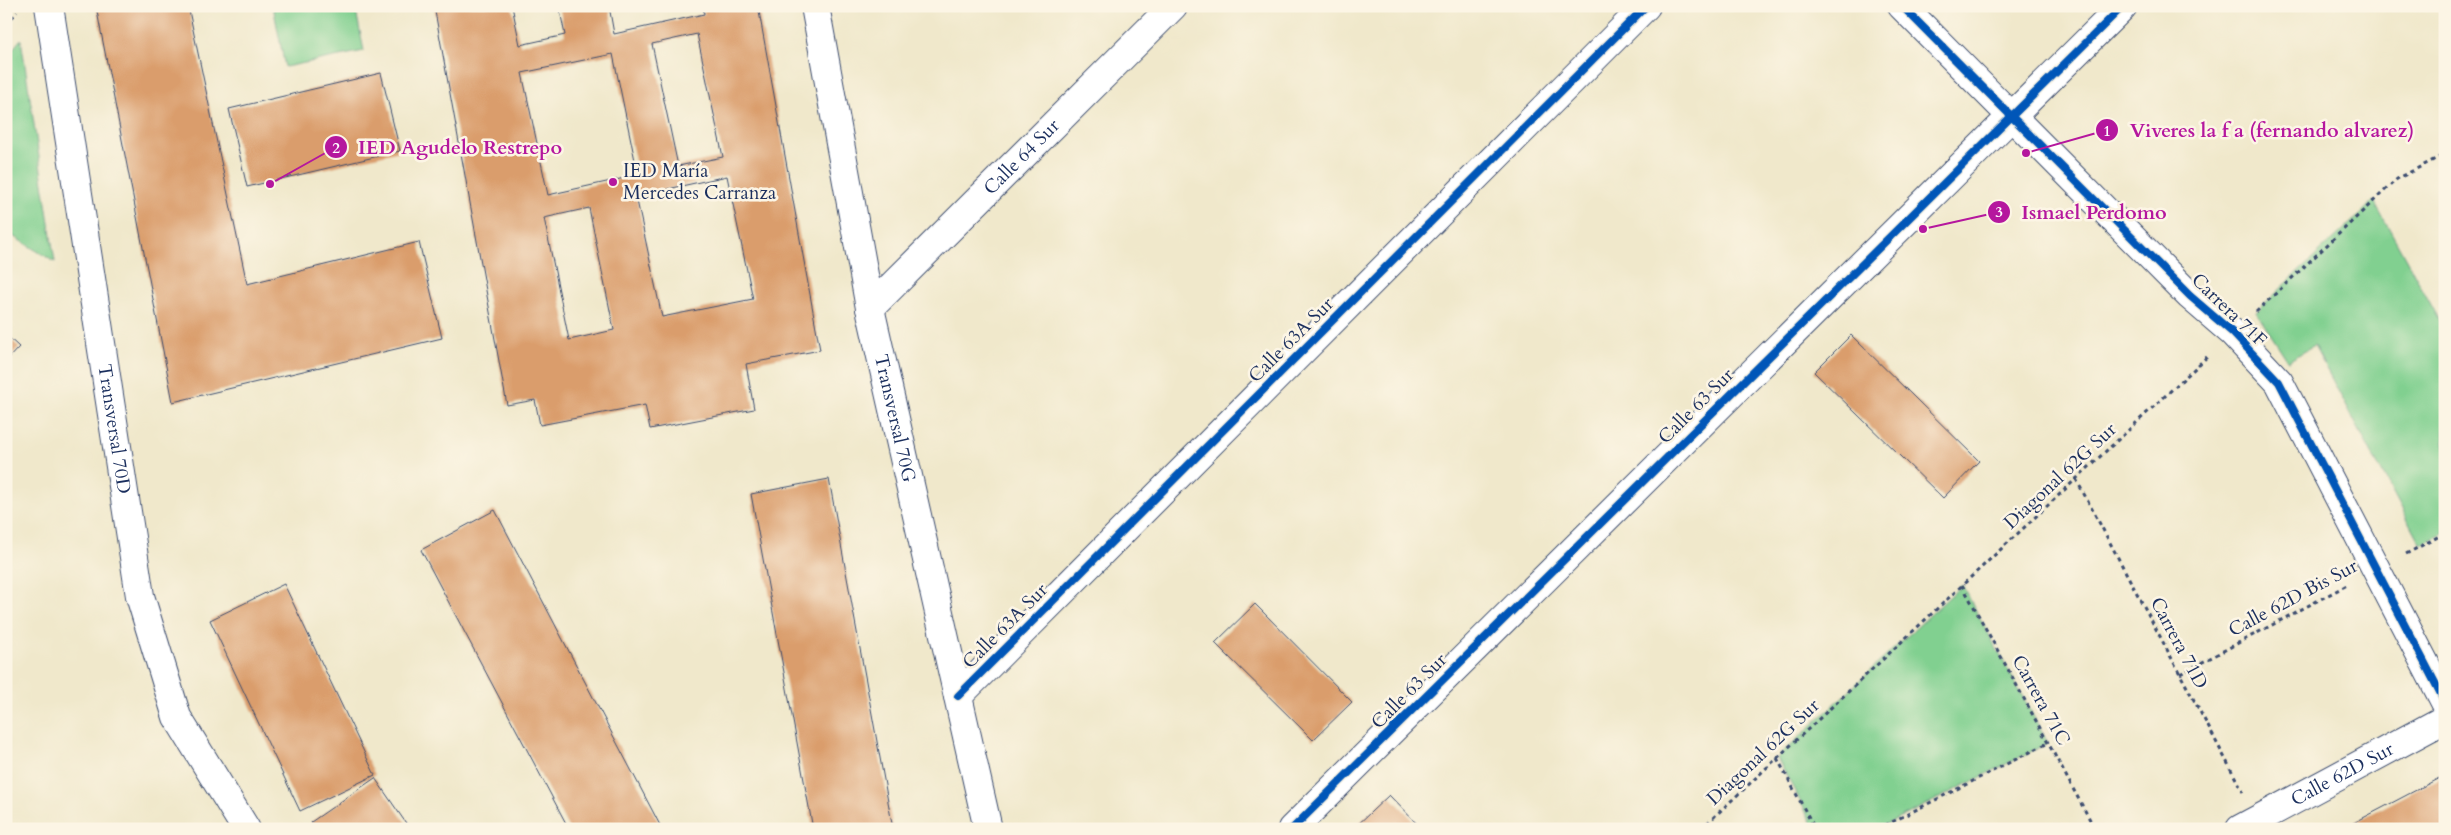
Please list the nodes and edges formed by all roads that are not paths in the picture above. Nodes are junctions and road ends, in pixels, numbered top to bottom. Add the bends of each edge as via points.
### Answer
1 (49, 6) edge
2 (815, 6) edge
3 (1173, 6) edge
4 (1646, 6) edge
5 (1902, 6) edge
6 (2123, 6) edge
7 (2012, 116) junction
8 (870, 308) junction
9 (958, 696) junction
10 (2445, 702) edge
11 (2445, 719) edge
12 (2249, 824) edge
13 (246, 829) edge
14 (988, 829) edge
15 (1292, 829) edge

1 - 13 street, Transversal 70D via 140,596 177,717
2 - 8 street, Transversal 70G
3 - 8 street, Calle 64 Sur
4 - 9 street, Calle 63A Sur
5 - 7 street, Carrera 71F
6 - 7 street, Calle 63 Sur
7 - 10 street, Carrera 71F via 2279,382
7 - 15 street, Calle 63 Sur
8 - 9 street, Transversal 70G
9 - 14 street, Transversal 70G
11 - 12 street, Calle 62D Sur

